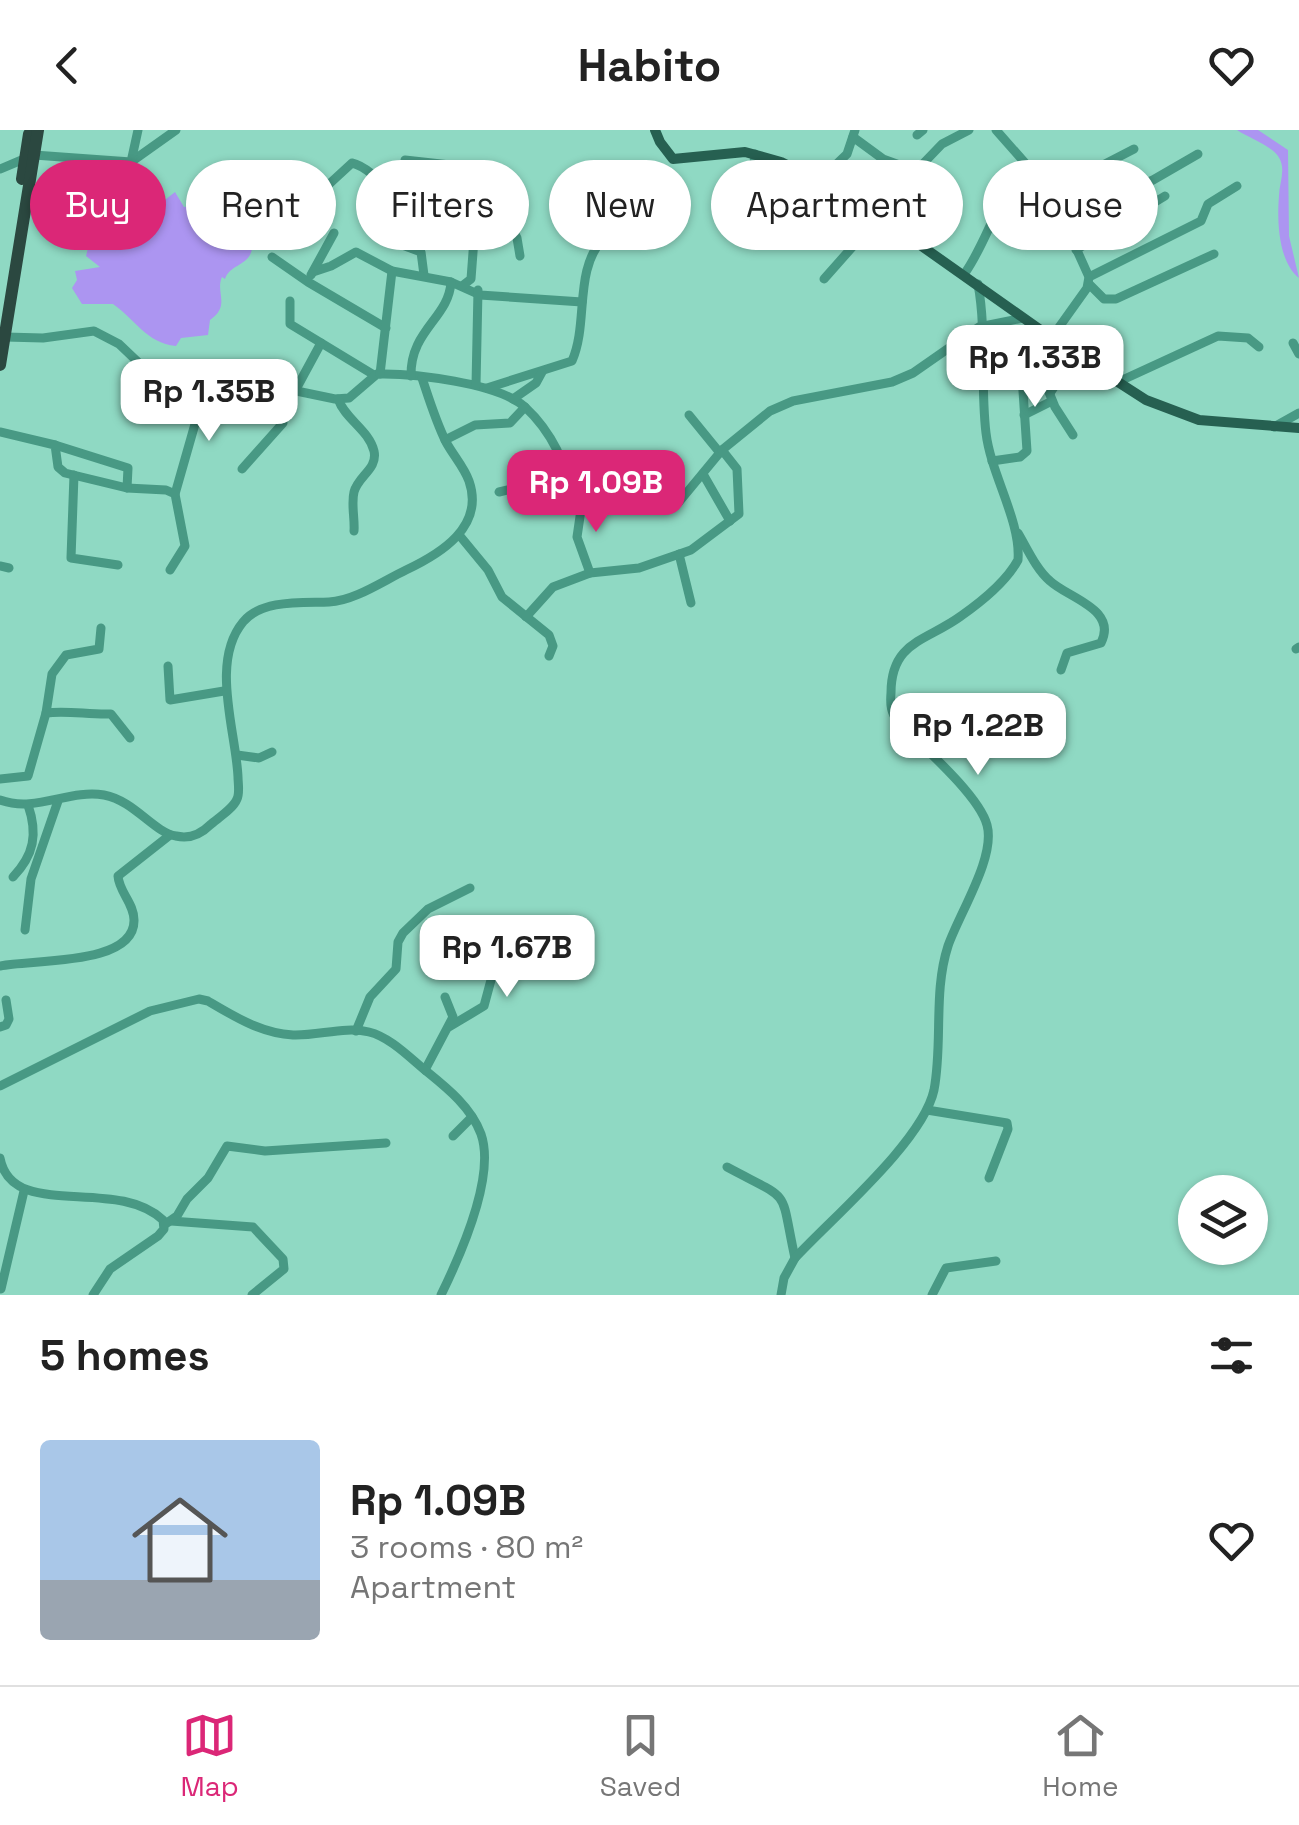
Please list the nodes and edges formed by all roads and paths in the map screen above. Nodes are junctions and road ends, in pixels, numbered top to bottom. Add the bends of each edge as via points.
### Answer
1 (30, 130) edge
2 (38, 130) edge
3 (138, 130) edge
4 (176, 130) edge
5 (655, 130) edge
6 (969, 130) edge
7 (996, 130) edge
8 (854, 134) edge
9 (1134, 149) dead end
10 (755, 154) junction
11 (1198, 154) dead end
12 (29, 157) junction
13 (90, 160) edge
14 (130, 160) edge
15 (138, 160) edge
16 (754, 160) edge
17 (769, 160) edge
18 (841, 160) edge
19 (1020, 160) edge
20 (1113, 160) edge
21 (356, 164) edge
22 (0, 169) edge
23 (1158, 177) edge
24 (336, 179) edge
25 (1237, 186) dead end
26 (24, 195) junction
27 (1165, 196) dead end
28 (1158, 200) edge
29 (983, 245) edge
30 (325, 250) edge
31 (416, 250) edge
32 (472, 250) edge
33 (519, 250) edge
34 (595, 250) edge
35 (850, 250) edge
36 (928, 250) edge
37 (1076, 250) edge
38 (1214, 254) dead end
39 (520, 256) dead end
40 (272, 257) dead end
41 (392, 270) junction
42 (964, 274) junction
43 (424, 276) junction
44 (310, 277) junction
45 (471, 279) junction
46 (824, 279) dead end
47 (1089, 281) junction
48 (456, 284) junction
49 (978, 284) junction
50 (479, 294) junction
51 (290, 301) dead end
52 (2, 302) edge
53 (582, 302) junction
54 (1023, 318) junction
55 (984, 325) junction
56 (386, 328) junction
57 (2, 330) edge
58 (1052, 338) junction
59 (984, 340) junction
60 (320, 343) junction
61 (1294, 343) dead end
62 (1259, 348) dead end
63 (1299, 354) edge
64 (1076, 355) junction
65 (1021, 361) junction
66 (0, 365) edge
67 (542, 372) junction
68 (229, 374) junction
69 (377, 375) junction
70 (416, 377) junction
71 (198, 381) junction
72 (1118, 382) junction
73 (476, 384) junction
74 (282, 388) junction
75 (488, 388) junction
76 (295, 391) junction
77 (1051, 397) junction
78 (338, 399) junction
79 (513, 399) junction
80 (524, 406) junction
81 (1299, 413) edge
82 (690, 415) dead end
83 (1024, 415) junction
84 (284, 417) junction
85 (1274, 426) junction
86 (1299, 428) edge
87 (0, 432) edge
88 (1073, 434) dead end
89 (445, 440) junction
90 (55, 445) junction
91 (721, 452) junction
92 (992, 461) junction
93 (242, 469) dead end
94 (74, 474) junction
95 (702, 474) junction
96 (566, 476) junction
97 (128, 488) junction
98 (499, 492) dead end
99 (175, 494) junction
100 (582, 496) junction
101 (730, 520) junction
102 (1017, 530) junction
103 (354, 532) dead end
104 (460, 536) junction
105 (679, 554) junction
106 (118, 565) dead end
107 (170, 570) dead end
108 (590, 573) junction
109 (691, 603) dead end
110 (526, 617) junction
111 (101, 628) dead end
112 (549, 656) dead end
113 (168, 666) dead end
114 (1060, 670) dead end
115 (224, 691) junction
116 (46, 713) junction
117 (130, 738) dead end
118 (272, 752) dead end
119 (237, 755) junction
120 (0, 780) edge
121 (0, 800) edge
122 (58, 801) junction
123 (28, 805) junction
124 (170, 835) junction
125 (14, 878) dead end
126 (470, 888) dead end
127 (512, 926) dead end
128 (25, 930) dead end
129 (0, 966) edge
130 (446, 996) dead end
131 (6, 1000) dead end
132 (0, 1027) edge
133 (449, 1027) junction
134 (356, 1031) junction
135 (425, 1070) junction
136 (0, 1086) edge
137 (926, 1110) junction
138 (472, 1117) junction
139 (453, 1136) dead end
140 (386, 1143) dead end
141 (0, 1158) edge
142 (728, 1167) dead end
143 (989, 1178) dead end
144 (24, 1192) junction
145 (168, 1223) junction
146 (795, 1258) junction
147 (996, 1261) dead end
148 (1, 1289) edge
149 (93, 1295) edge
150 (252, 1295) edge
151 (441, 1295) edge
152 (781, 1295) edge
153 (932, 1295) edge

1 - 12 highway
2 - 12 highway
3 - 14 street
4 - 15 street
5 - 10 main road via 673,159
6 - 8 street via 942,144 916,171 883,160
7 - 19 street
8 - 18 street
9 - 20 street
10 - 16 street
10 - 17 main road
11 - 23 street
12 - 13 street
12 - 22 street
12 - 26 highway
21 - 24 street
25 - 47 street via 1208,204 1200,221
26 - 52 highway
26 - 57 highway
27 - 28 street
29 - 42 street
30 - 44 street
31 - 43 street
32 - 45 street
33 - 39 street
34 - 53 street
35 - 46 street
36 - 42 main road
37 - 47 street
38 - 47 street via 1116,299 1104,299
40 - 44 street
41 - 43 street
41 - 44 street via 354,252
41 - 56 street
42 - 49 main road
43 - 48 street
44 - 56 street
45 - 48 street
45 - 50 street
47 - 58 street
48 - 50 street
48 - 70 street via 412,356
49 - 54 main road
49 - 55 street
50 - 53 street
50 - 73 street
51 - 60 street via 288,322
52 - 57 highway
53 - 67 street via 574,357
54 - 55 street
54 - 58 main road
55 - 59 street
55 - 91 street via 892,382 770,410
56 - 69 street
57 - 66 highway
57 - 71 street via 43,338 94,331 140,364
58 - 64 main road
59 - 65 street
59 - 92 street
60 - 69 street
60 - 76 street
61 - 63 street
62 - 72 street via 1248,338 1218,336
64 - 72 main road
64 - 77 street
65 - 77 street via 1042,375
65 - 83 street
67 - 75 street
67 - 79 street
68 - 71 street
68 - 74 street
68 - 84 street via 236,398 251,412
69 - 70 street
69 - 78 street
70 - 73 street
70 - 89 street
71 - 99 street
72 - 85 main road via 1187,417
73 - 75 street
74 - 76 street
74 - 84 street
75 - 79 street
76 - 78 street
77 - 83 street
77 - 88 street
78 - 103 street via 374,455 354,492
79 - 80 street
80 - 89 street via 510,424 475,426
80 - 96 street via 546,431
81 - 85 street
82 - 91 street
83 - 92 street via 1026,454
84 - 93 street
85 - 86 main road
87 - 90 street
89 - 104 street via 470,489
90 - 94 street via 60,471
90 - 97 street via 128,468
91 - 95 street
91 - 101 street via 736,469 740,509
92 - 102 street
94 - 97 street
94 - 106 street via 71,558
95 - 100 street via 680,502 659,507 610,506
95 - 101 street
96 - 98 street
96 - 100 street
97 - 99 street
99 - 107 street via 185,546
100 - 108 street via 577,538
101 - 105 street
102 - 114 street via 1051,582 1084,601 1104,626 1101,644 1067,653
102 - 137 street via 1012,571 960,617 904,652 892,670 894,717 976,804 989,832 945,957 935,1080
104 - 110 street via 502,597
104 - 115 street via 419,564 338,602 258,610 236,635
105 - 108 street via 639,568
105 - 109 street
108 - 110 street via 552,587
110 - 112 street via 550,635
111 - 116 street via 98,650 63,656 49,684
113 - 115 street via 170,700
115 - 119 street
116 - 117 street via 111,714
116 - 120 street via 28,776
118 - 119 street
119 - 124 street via 237,800 204,831
121 - 123 street
122 - 123 street
122 - 124 street via 110,797
122 - 128 street via 30,879
123 - 125 street via 34,842
124 - 129 street via 118,876 134,915 122,946
126 - 134 street via 428,909 400,937 396,969 370,997
127 - 133 street via 484,1006
130 - 133 street via 453,1013
131 - 132 street via 9,1020
133 - 135 street
134 - 135 street via 384,1038
134 - 136 street via 264,1030 199,1000 150,1011
135 - 138 street
137 - 143 street via 1007,1124
137 - 146 street
138 - 139 street
138 - 151 street via 483,1144 482,1176
140 - 145 street via 227,1146
141 - 144 street via 5,1176
142 - 146 street via 781,1196
144 - 145 street via 122,1199
144 - 148 street
145 - 149 street via 110,1270
145 - 150 street via 243,1224 260,1232 284,1268
146 - 152 street
147 - 153 street via 946,1268

